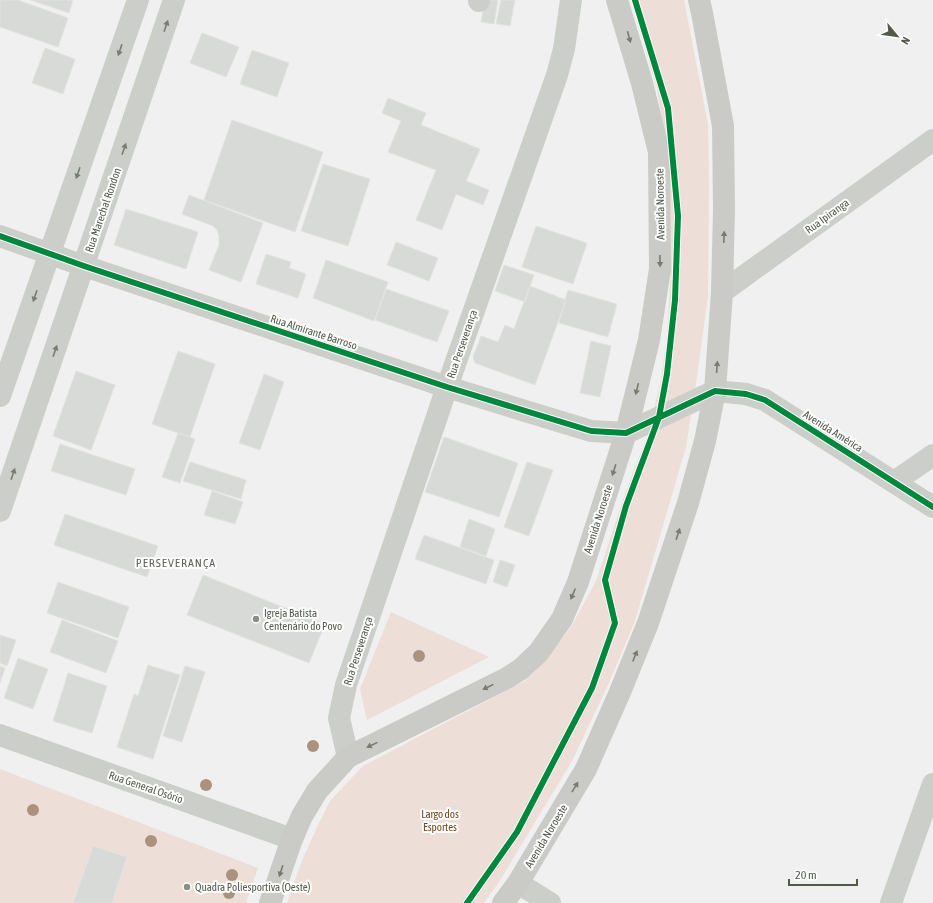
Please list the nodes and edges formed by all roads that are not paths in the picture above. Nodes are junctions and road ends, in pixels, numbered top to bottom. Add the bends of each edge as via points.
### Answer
1 (138, 0) edge
2 (174, 0) edge
3 (571, 0) edge
4 (618, 0) edge
5 (699, 0) edge
6 (933, 140) edge
7 (0, 236) edge
8 (50, 253) junction
9 (84, 266) junction
10 (722, 292) junction
11 (447, 387) junction
12 (715, 391) junction
13 (0, 396) edge
14 (626, 433) junction
15 (933, 455) edge
16 (894, 482) junction
17 (933, 508) edge
18 (0, 511) edge
19 (0, 736) edge
20 (348, 757) junction
21 (933, 784) edge
22 (292, 839) junction
23 (518, 883) junction
24 (270, 903) edge
25 (503, 903) edge
26 (550, 903) edge
27 (891, 903) edge

1 -> 8 street
9 -> 2 street, Rua Marechal Rondon
3 - 11 street, Rua Perseverança via 564,49 557,75
4 -> 14 main road, Avenida Noroeste via 659,152 660,269 649,340
10 -> 5 main road, Avenida Noroeste via 723,126
6 - 10 street, Rua Ipiranga
7 - 8 street, Rua Almirante Barroso
8 - 9 street, Rua Almirante Barroso
8 -> 13 street
9 - 11 street, Rua Almirante Barroso
18 -> 9 street, Rua Marechal Rondon
12 -> 10 main road, Avenida Noroeste
11 - 14 street, Rua Almirante Barroso via 591,432
11 - 20 street, Rua Perseverança via 346,686 339,718
12 - 14 street
12 - 16 street, Avenida América via 746,394 765,400
23 -> 12 main road, Avenida Noroeste via 586,769 629,672 688,503
14 -> 20 main road, Avenida Noroeste via 578,582 562,620 539,652 521,669 506,678
15 - 16 street
16 - 17 street, Avenida América
19 - 22 street, Rua General Osório
20 - 22 main road, Avenida Noroeste via 317,791
21 - 27 street
22 -> 24 main road, Avenida Noroeste
23 - 25 main road, Avenida Noroeste
23 - 26 street

